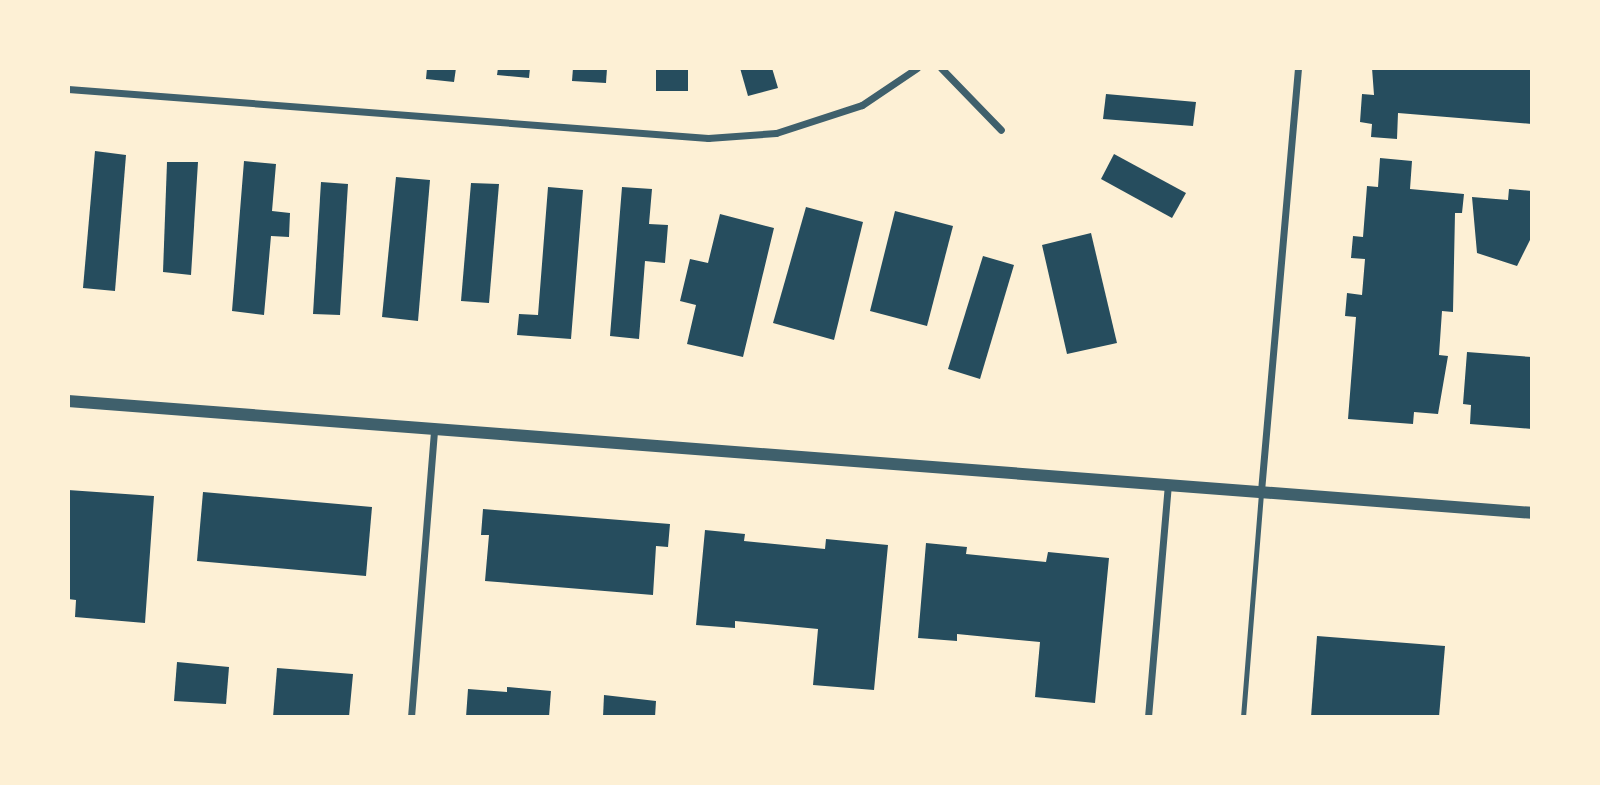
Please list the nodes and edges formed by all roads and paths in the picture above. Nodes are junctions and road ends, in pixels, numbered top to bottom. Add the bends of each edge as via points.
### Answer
1 (917, 68) edge
2 (941, 68) edge
3 (1298, 68) edge
4 (68, 89) edge
5 (1001, 130) dead end
6 (68, 401) edge
7 (434, 428) junction
8 (1168, 485) junction
9 (1261, 491) junction
10 (1532, 513) edge
11 (411, 717) edge
12 (1148, 717) edge
13 (1243, 717) edge

1 - 4 street via 850,109 776,133 708,138
2 - 5 street
3 - 9 street
6 - 7 street
7 - 8 street
7 - 11 street
8 - 9 street
8 - 12 street
9 - 10 street
9 - 13 lane

